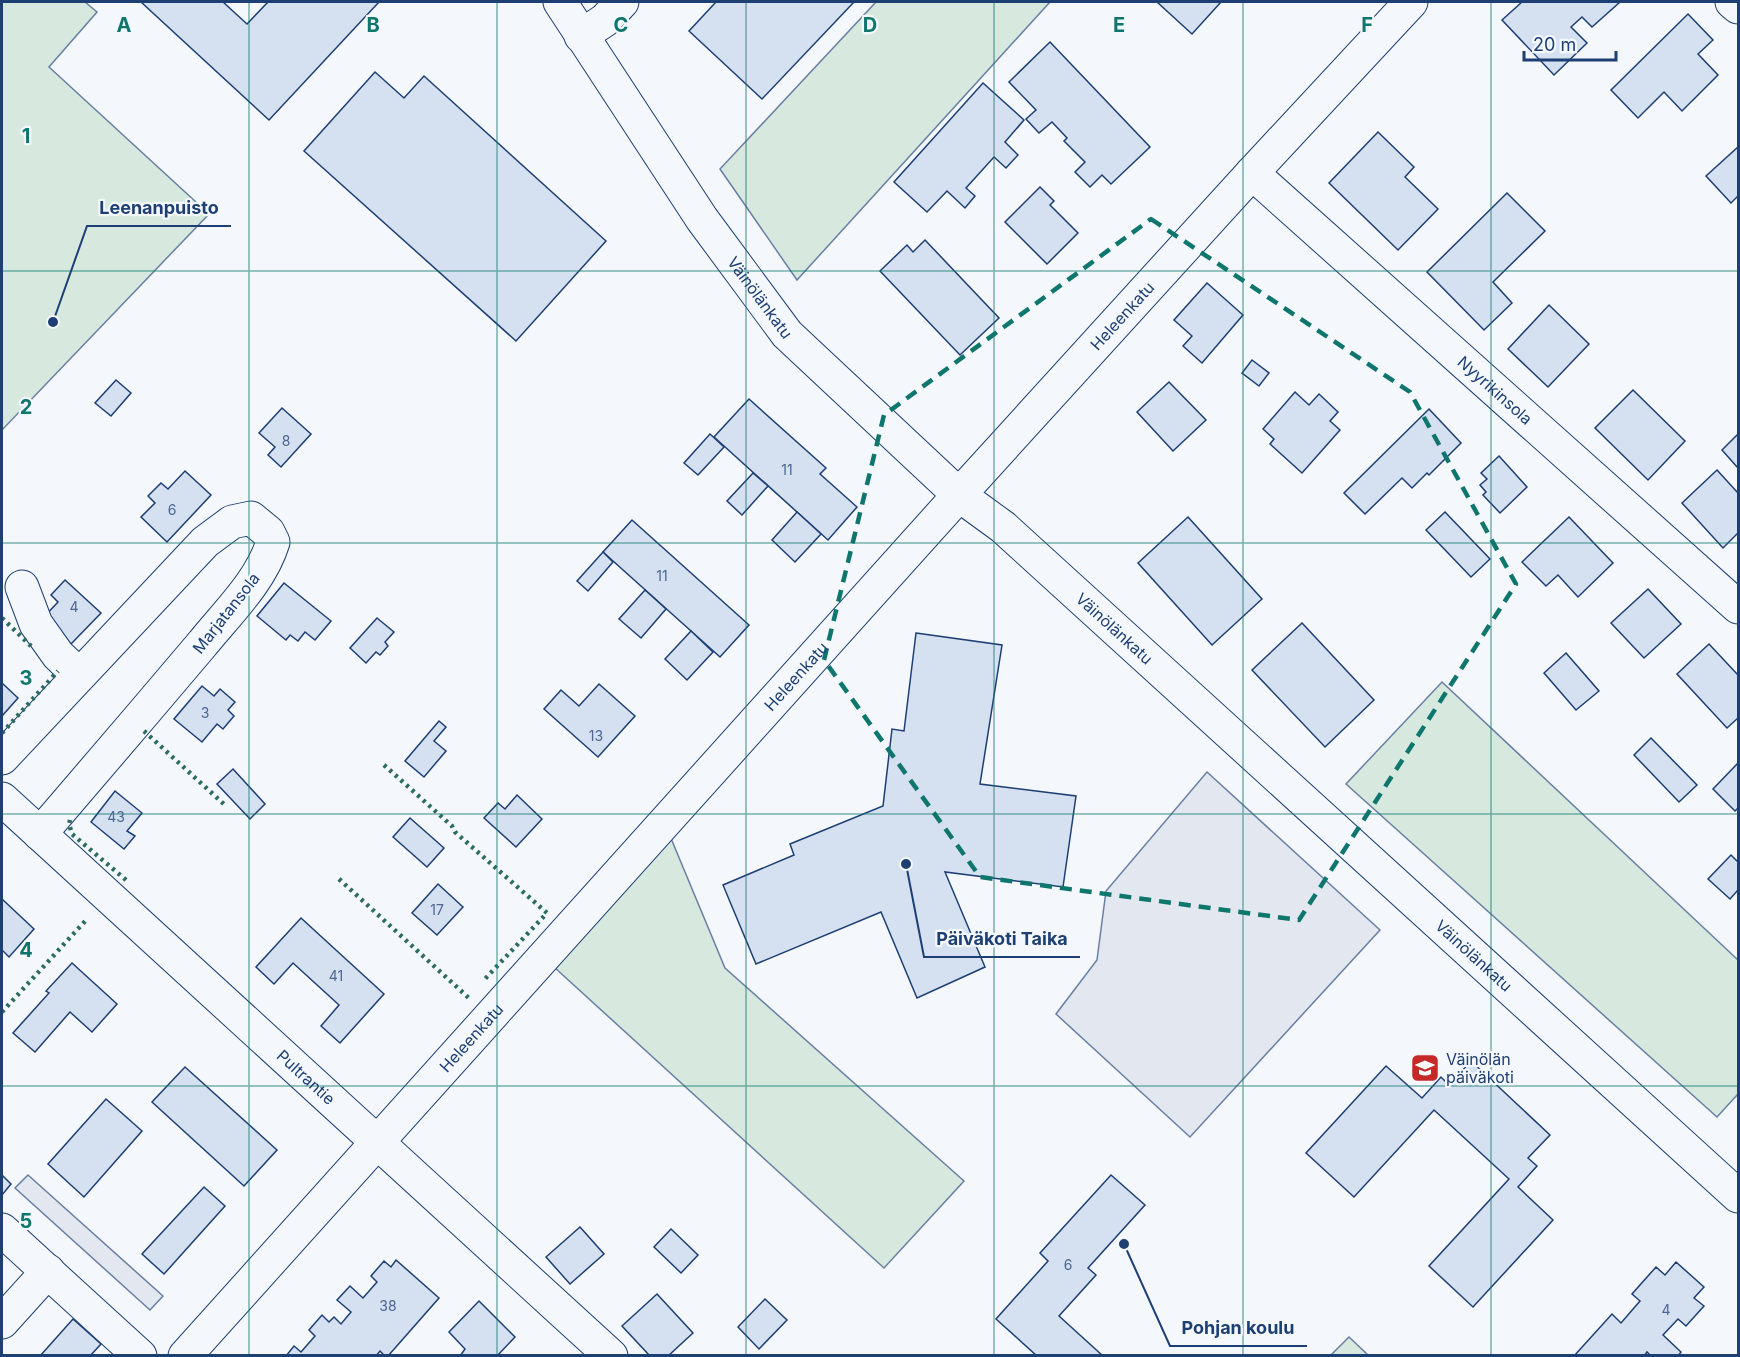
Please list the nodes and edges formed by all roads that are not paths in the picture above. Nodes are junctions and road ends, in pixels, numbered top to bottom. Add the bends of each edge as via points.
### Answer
1 (560, 2) edge
2 (622, 2) edge
3 (1411, 2) edge
4 (1732, 2) edge
5 (1738, 7) edge
6 (581, 36) junction
7 (1252, 173) junction
8 (959, 495) junction
9 (21, 587) dead end
10 (1738, 607) edge
11 (79, 675) junction
12 (2, 758) edge
13 (5, 808) edge
14 (40, 834) junction
15 (378, 1142) junction
16 (1738, 1196) edge
17 (2, 1230) edge
18 (48, 1271) junction
19 (2, 1322) edge
20 (140, 1356) edge
21 (185, 1356) edge
22 (611, 1356) edge

1 - 6 street, Väinölänkatu
2 - 6 street via 605,20
3 - 7 street, Heleenkatu
4 - 5 street
6 - 8 street, Väinölänkatu via 702,219 787,334
7 - 8 street, Heleenkatu
7 - 10 street, Nyyrikinsola
8 - 15 street, Heleenkatu
8 - 16 street, Väinölänkatu via 1003,527
9 - 11 street via 36,624
11 - 12 street, Marjatansola
11 - 14 street, Marjatansola via 205,542 232,522 251,518 268,532 273,542 253,582
13 - 14 street, Pultrantie
14 - 15 street, Pultrantie
15 - 21 street, Heleenkatu
15 - 22 street, Pultrantie
17 - 18 street
18 - 19 street
18 - 20 street

